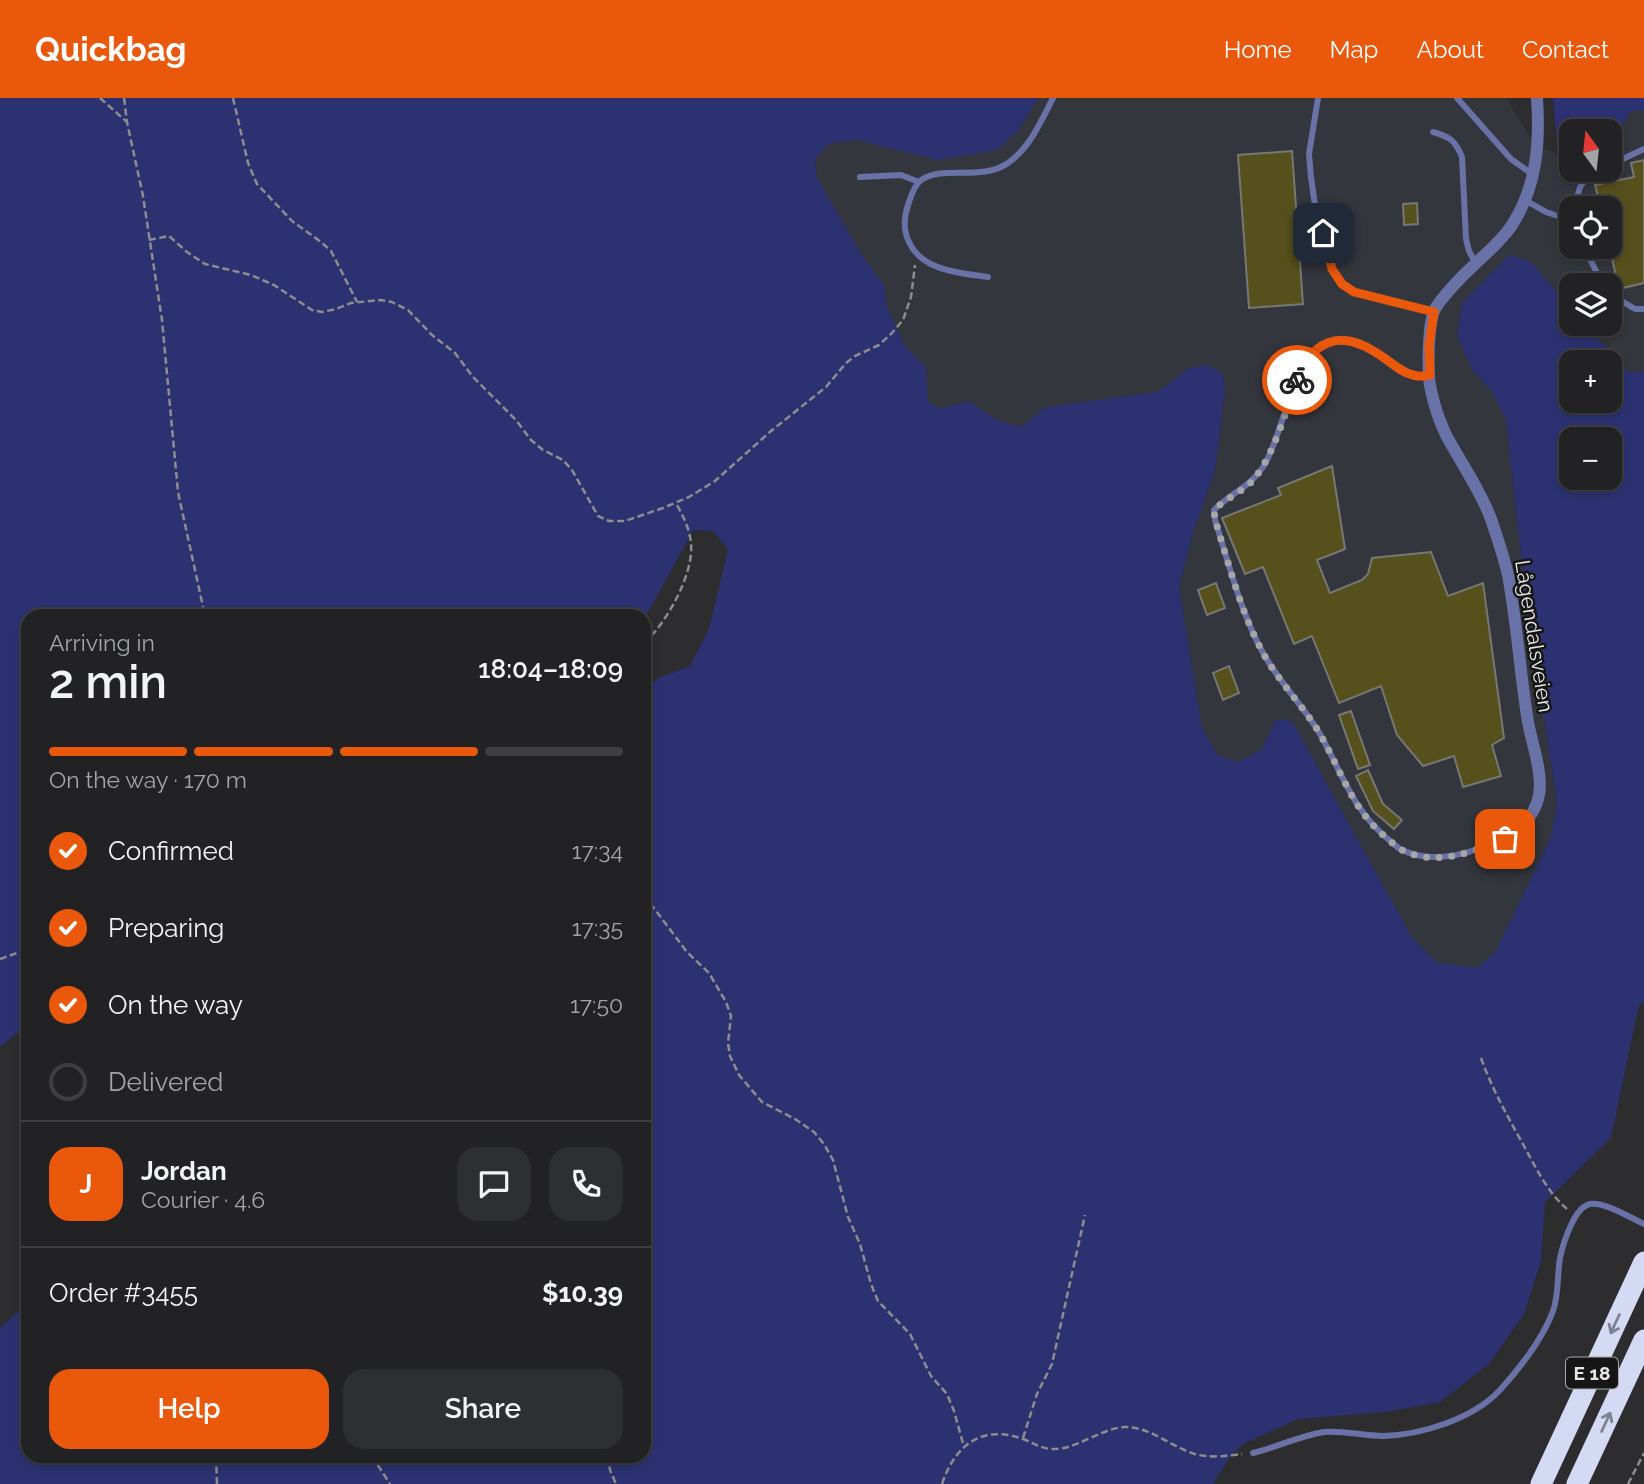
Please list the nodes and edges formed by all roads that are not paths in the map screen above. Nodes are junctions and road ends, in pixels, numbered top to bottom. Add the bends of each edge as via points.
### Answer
1 (1053, 98) edge
2 (1318, 98) edge
3 (1457, 98) edge
4 (1536, 98) edge
5 (1433, 132) dead end
6 (1644, 149) edge
7 (1622, 159) edge
8 (1534, 175) junction
9 (860, 177) dead end
10 (919, 182) junction
11 (1525, 200) junction
12 (1559, 216) edge
13 (1476, 264) junction
14 (988, 277) dead end
15 (1622, 301) edge
16 (1644, 310) edge
17 (1434, 312) junction
18 (1430, 375) junction
19 (1505, 839) joint
20 (1644, 1224) edge
21 (1644, 1262) edge
22 (1644, 1340) edge
23 (1253, 1453) road end
24 (1541, 1484) edge
25 (1577, 1484) edge

1 - 10 lane via 1026,146 1004,166
2 - 17 lane via 1309,155 1316,213 1332,269 1354,292
3 - 8 lane via 1511,159
4 - 8 street, Lågendalsveien via 1539,133
5 - 13 lane via 1449,136 1462,157 1466,239
6 - 7 lane
8 - 11 street, Lågendalsveien
9 - 10 lane via 901,176
10 - 14 lane via 905,215 906,234 917,254 951,271
11 - 12 lane
11 - 13 street, Lågendalsveien via 1513,225
13 - 17 street, Lågendalsveien
15 - 16 lane
17 - 18 street, Lågendalsveien
18 - 19 street, Lågendalsveien via 1430,389 1445,433 1490,517 1516,623 1522,686 1540,780 1532,814
18 - 19 lane via 1412,375 1355,342 1325,342 1311,353 1300,372 1265,463 1251,483 1214,510 1215,520 1263,653 1320,733 1361,812 1376,830 1401,850 1450,858
20 - 23 lane via 1591,1204 1575,1215 1561,1255 1554,1309 1540,1337 1498,1393 1465,1417 1384,1436 1326,1432
21 -> 24 highway, E 18
25 -> 22 highway, E 18

